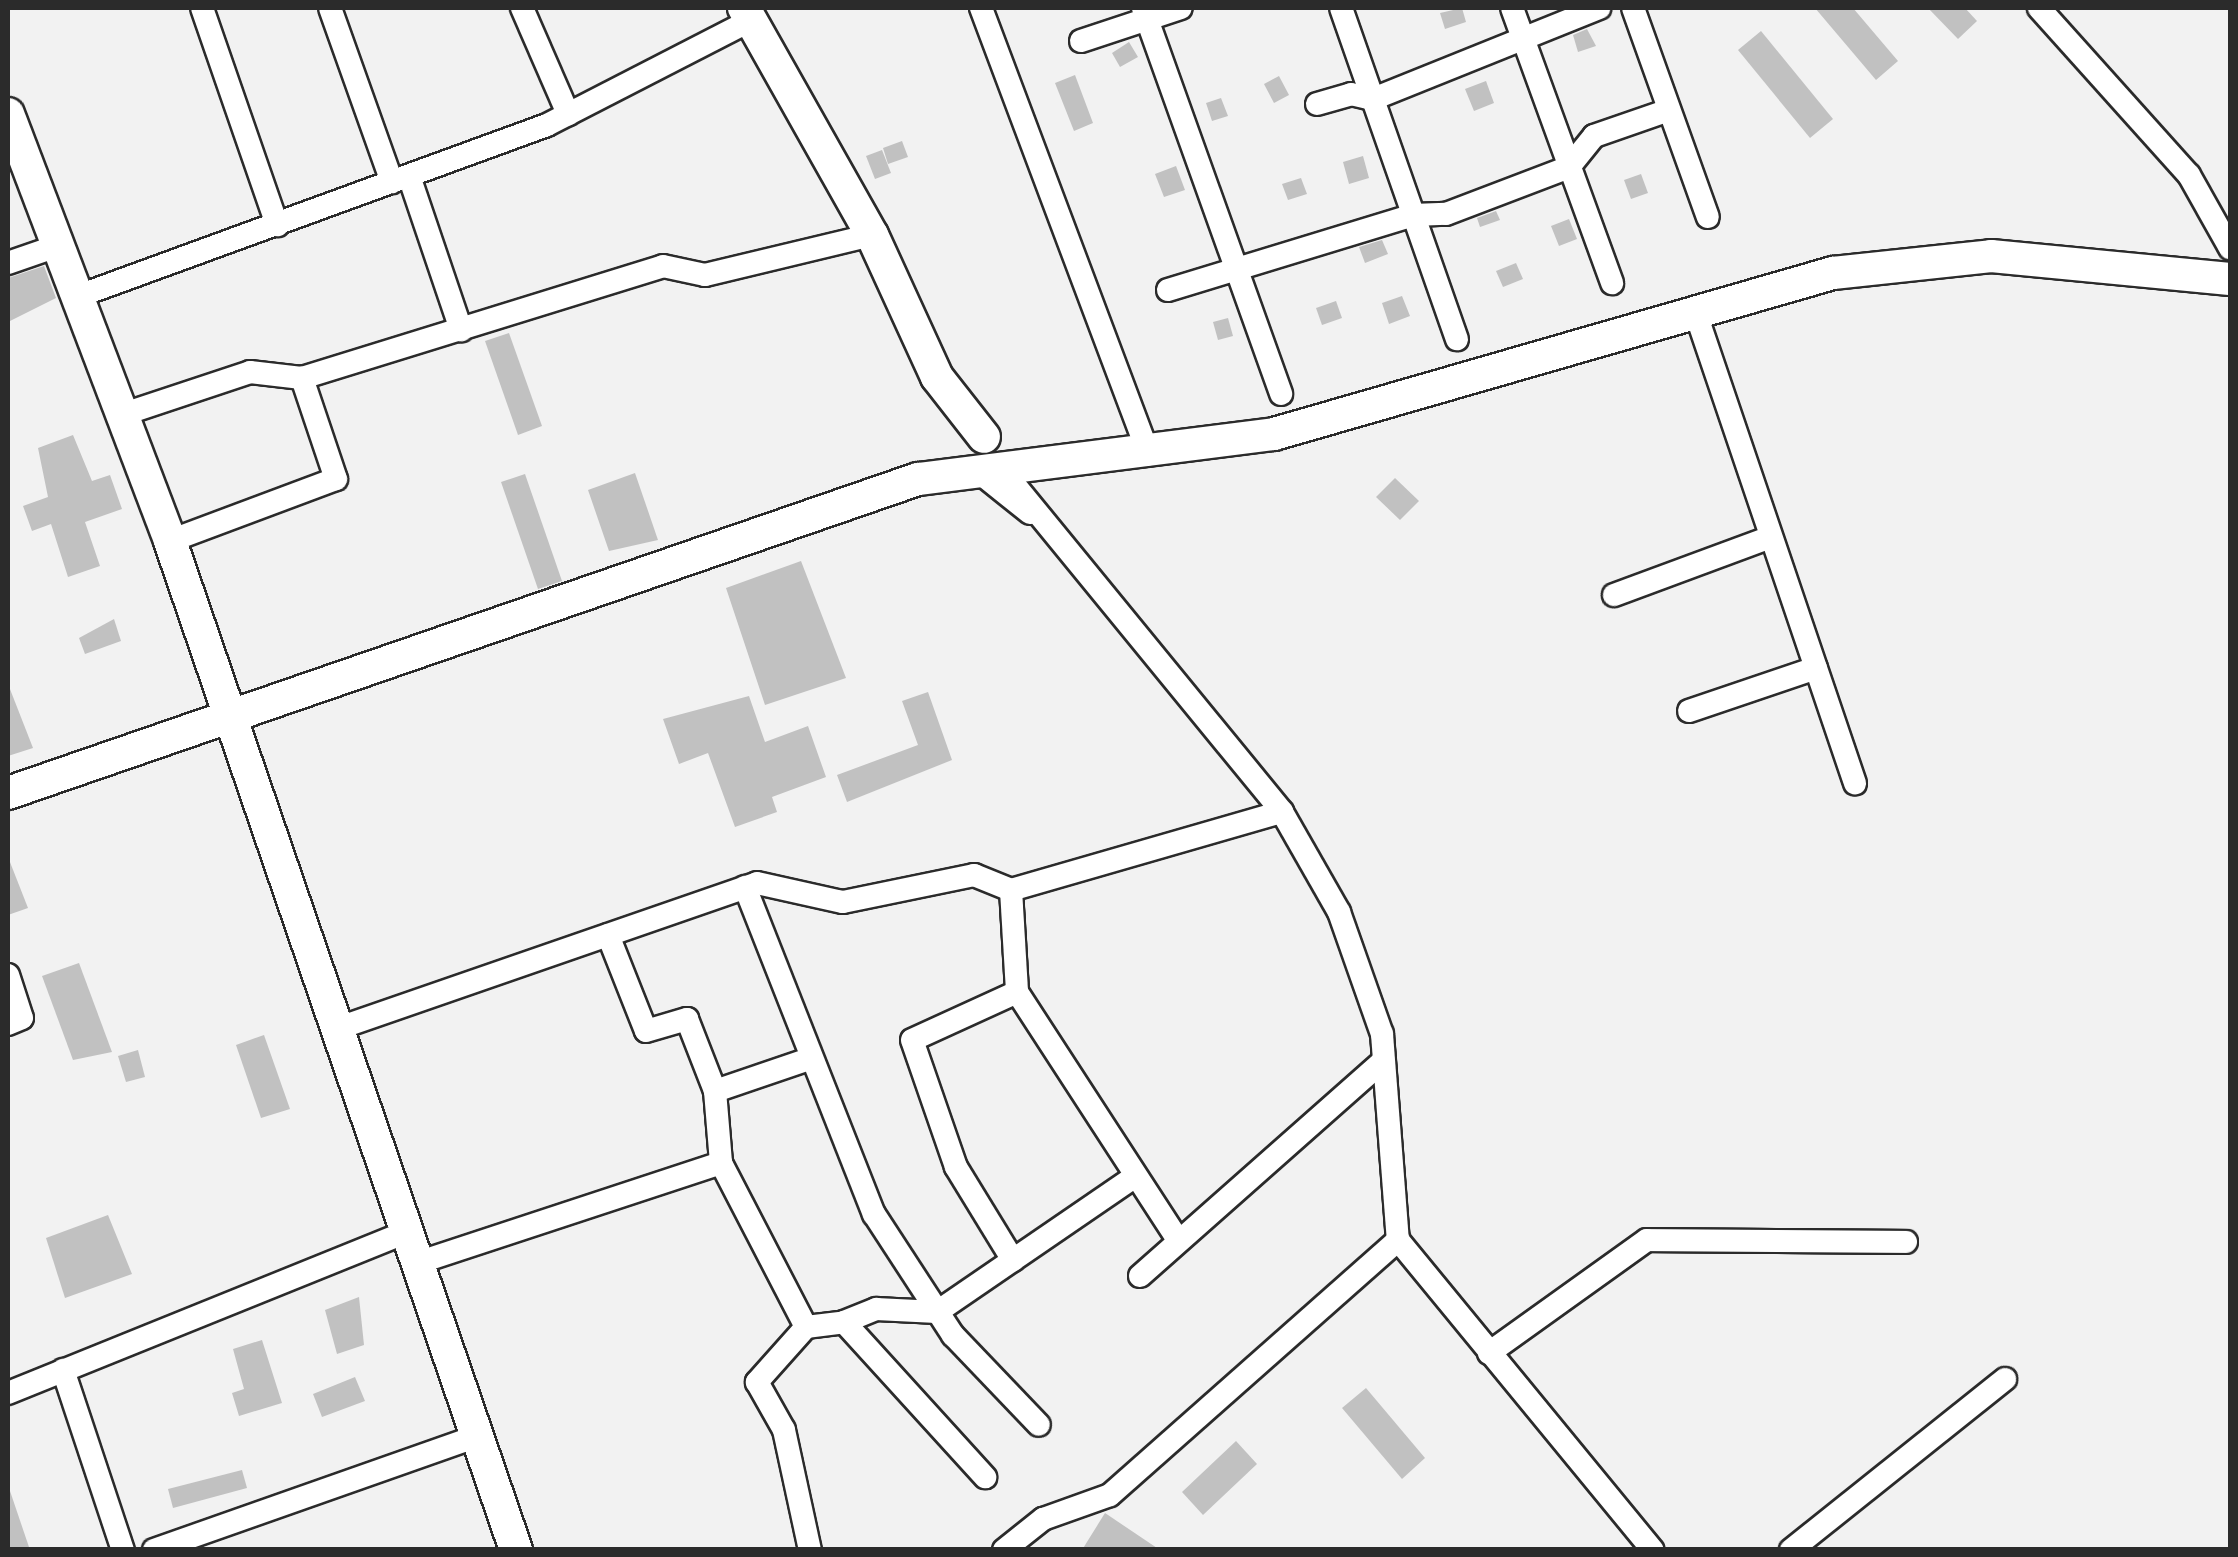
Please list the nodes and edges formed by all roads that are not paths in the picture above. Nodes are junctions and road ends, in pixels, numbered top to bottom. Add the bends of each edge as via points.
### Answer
1 (202, 8) edge
2 (330, 8) edge
3 (522, 8) edge
4 (981, 8) edge
5 (1181, 8) edge
6 (1341, 8) edge
7 (1512, 8) edge
8 (1598, 8) edge
9 (1632, 8) edge
10 (2039, 8) edge
11 (1146, 13) edge
12 (747, 14) edge
13 (1522, 36) junction
14 (1081, 41) dead end
15 (1373, 99) junction
16 (1318, 104) dead end
17 (1669, 110) junction
18 (8, 114) edge
19 (568, 114) junction
20 (1570, 167) junction
21 (400, 179) junction
22 (1413, 214) junction
23 (1708, 217) dead end
24 (278, 224) junction
25 (872, 236) junction
26 (57, 246) junction
27 (2230, 248) edge
28 (8, 263) edge
29 (1237, 266) junction
30 (2230, 280) edge
31 (1612, 283) dead end
32 (1168, 290) dead end
33 (76, 297) junction
34 (1694, 308) junction
35 (461, 330) junction
36 (1457, 339) dead end
37 (302, 378) junction
38 (1281, 394) dead end
39 (122, 415) junction
40 (1137, 456) junction
41 (985, 457) junction
42 (1771, 537) junction
43 (170, 541) junction
44 (1614, 595) dead end
45 (1816, 668) junction
46 (1689, 711) dead end
47 (229, 715) junction
48 (1854, 783) dead end
49 (8, 793) edge
50 (1282, 812) junction
51 (745, 887) junction
52 (1011, 890) junction
53 (608, 935) junction
54 (8, 976) edge
55 (1018, 992) junction
56 (8, 1024) edge
57 (342, 1026) junction
58 (812, 1058) junction
59 (1381, 1063) junction
60 (715, 1092) junction
61 (721, 1164) junction
62 (1131, 1179) junction
63 (408, 1231) junction
64 (1398, 1240) junction
65 (1179, 1241) junction
66 (1906, 1242) dead end
67 (1013, 1260) junction
68 (420, 1262) junction
69 (1140, 1276) dead end
70 (937, 1312) junction
71 (844, 1322) junction
72 (806, 1326) junction
73 (1489, 1353) junction
74 (63, 1370) junction
75 (2005, 1379) dead end
76 (8, 1393) edge
77 (1039, 1425) dead end
78 (478, 1436) junction
79 (985, 1477) dead end
80 (124, 1550) edge
81 (154, 1550) edge
82 (516, 1550) edge
83 (810, 1550) edge
84 (1004, 1550) edge
85 (1653, 1550) edge
86 (1790, 1550) edge

1 - 24 street
2 - 21 street
3 - 19 street
4 - 40 street
5 - 11 street
6 - 15 street
7 - 13 street
8 - 13 street
9 - 17 street
10 - 27 street via 2190,175
11 - 14 street
11 - 29 street
12 - 19 street
12 - 25 main road
13 - 15 street via 1505,53
13 - 20 street
15 - 16 street via 1351,94
15 - 22 street
17 - 20 street via 1594,136
17 - 23 street
18 - 26 main road
19 - 21 street
20 - 22 street via 1446,214
20 - 31 street
21 - 24 street
21 - 35 street
22 - 29 street via 1286,259
22 - 36 street
24 - 33 street
25 - 35 street via 705,275 663,266
25 - 41 main road via 928,357
26 - 28 street
26 - 33 main road
29 - 32 street
29 - 38 street
30 - 34 main road via 1991,256 1833,273
33 - 39 main road
34 - 40 main road via 1274,434
34 - 42 street
35 - 37 street
37 - 39 street via 250,372
37 - 43 street via 336,478
39 - 43 main road
40 - 41 main road
41 - 47 main road
41 - 50 street via 1054,528
42 - 44 street
42 - 45 street
43 - 47 main road
45 - 46 street
45 - 48 street
47 - 49 main road
47 - 57 main road
50 - 52 street
50 - 59 street via 1339,912 1382,1034
51 - 52 street via 779,884 843,902 974,876
51 - 53 street
51 - 58 street
52 - 55 street
53 - 57 street
53 - 60 street via 646,1031 687,1019
54 - 56 street via 22,1018
55 - 62 street
55 - 67 street via 912,1040 956,1167
57 - 63 main road
58 - 60 street
58 - 70 street via 874,1214
59 - 64 street
59 - 65 street
60 - 61 street
61 - 68 street
61 - 72 street
62 - 65 street
62 - 67 street
63 - 68 main road
63 - 74 street
64 - 73 street
64 - 84 street via 1110,1495 1043,1520
65 - 69 street
66 - 73 street via 1647,1240
67 - 70 street
68 - 78 main road
70 - 71 street via 876,1310
70 - 77 street
71 - 72 street
71 - 79 street
72 - 83 street via 757,1382 784,1430
73 - 85 street
74 - 76 street
74 - 80 street
75 - 86 street
78 - 81 street
78 - 82 main road

